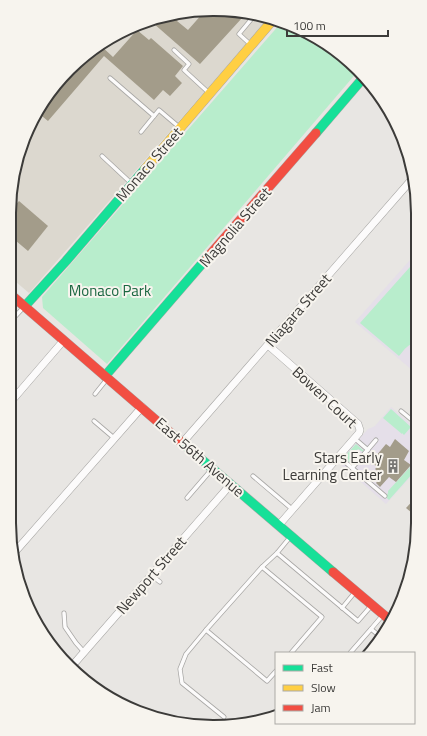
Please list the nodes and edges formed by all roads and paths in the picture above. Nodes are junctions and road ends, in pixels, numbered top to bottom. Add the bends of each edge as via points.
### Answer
1 (251, 20) edge
2 (269, 24) edge
3 (252, 45) junction
4 (174, 50) dead end
5 (110, 78) dead end
6 (360, 81) edge
7 (210, 94) junction
8 (154, 116) junction
9 (180, 128) junction
10 (141, 132) dead end
11 (102, 156) dead end
12 (132, 183) junction
13 (408, 183) edge
14 (16, 299) edge
15 (24, 306) junction
16 (16, 315) edge
17 (64, 340) junction
18 (268, 345) junction
19 (107, 377) junction
20 (95, 394) dead end
21 (16, 396) edge
22 (142, 407) junction
23 (401, 411) dead end
24 (411, 419) edge
25 (94, 421) dead end
26 (114, 438) junction
27 (354, 438) junction
28 (376, 440) dead end
29 (182, 442) junction
30 (368, 450) junction
31 (338, 456) junction
32 (213, 468) junction
33 (352, 468) junction
34 (253, 476) dead end
35 (231, 484) junction
36 (385, 496) dead end
37 (187, 498) dead end
38 (292, 509) junction
39 (279, 525) junction
40 (292, 536) junction
41 (18, 548) edge
42 (277, 553) junction
43 (262, 567) junction
44 (151, 575) junction
45 (160, 582) dead end
46 (356, 591) junction
47 (372, 605) junction
48 (342, 608) junction
49 (64, 613) dead end
50 (383, 614) junction
51 (387, 617) edge
52 (371, 629) junction
53 (206, 630) junction
54 (377, 634) edge
55 (84, 652) junction
56 (292, 652) edge
57 (351, 652) edge
58 (75, 663) edge
59 (275, 672) edge
60 (224, 717) dead end

1 - 3 lane via 239,34
2 - 3 street, Monaco Street
3 - 7 street, Monaco Street
4 - 7 lane via 189,64 184,70
5 - 8 lane
6 - 19 street, Magnolia Street
7 - 9 street, Monaco Street
8 - 9 lane via 159,110
8 - 10 lane
9 - 12 street, Monaco Street
11 - 12 lane
12 - 15 street, Monaco Street
13 - 18 street, Niagara Street
14 - 15 street, East 56th Avenue
15 - 16 lane
15 - 17 street, East 56th Avenue
17 - 19 street, East 56th Avenue
17 - 21 street
18 - 27 street, Bowen Court via 358,424 360,431
18 - 29 street, Niagara Street
19 - 20 lane
19 - 22 street, East 56th Avenue
22 - 26 street
22 - 29 street, East 56th Avenue
23 - 24 lane
25 - 26 lane
26 - 41 street
27 - 30 lane
27 - 31 street, Bowen Court
28 - 30 lane
29 - 32 street, East 56th Avenue
30 - 33 lane
31 - 33 lane
31 - 38 street, Bowen Court
32 - 35 street, East 56th Avenue
32 - 37 lane
33 - 36 lane
34 - 38 lane
35 - 39 street, East 56th Avenue
35 - 44 street, Newport Street
38 - 39 street, Bowen Court
39 - 40 street, East 56th Avenue
40 - 42 lane
40 - 46 street, East 56th Avenue
42 - 43 lane
42 - 48 lane
43 - 53 lane
43 - 56 lane via 322,617
44 - 45 lane
44 - 55 street, Newport Street
46 - 47 street, East 56th Avenue
46 - 48 lane
47 - 48 lane via 358,621
47 - 50 street, East 56th Avenue
49 - 55 lane via 65,627
50 - 51 street, East 56th Avenue
50 - 52 lane
52 - 54 lane
52 - 57 lane
53 - 59 lane via 267,681
53 - 60 lane via 186,654 180,669 182,683
55 - 58 street, Newport Street

